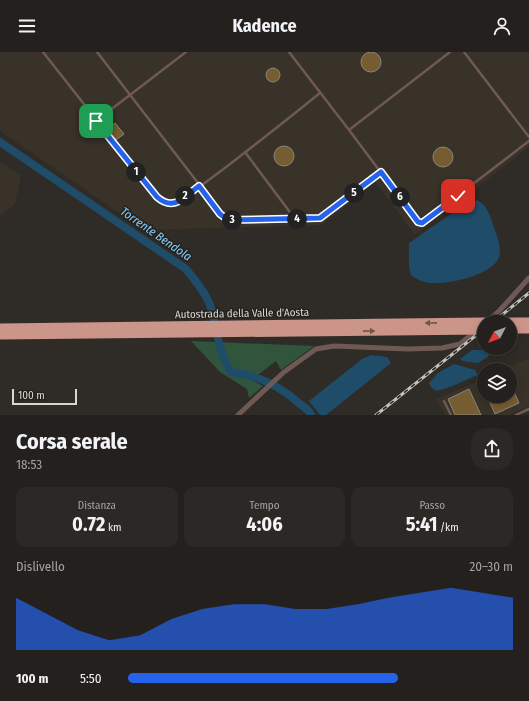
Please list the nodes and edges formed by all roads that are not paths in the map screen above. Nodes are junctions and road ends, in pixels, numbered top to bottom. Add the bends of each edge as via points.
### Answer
1 (43, 52) edge
2 (97, 52) edge
3 (186, 52) edge
4 (289, 52) edge
5 (450, 52) edge
6 (464, 52) edge
7 (320, 93) junction
8 (130, 95) junction
9 (96, 121) junction
10 (349, 130) junction
11 (529, 137) edge
12 (529, 141) edge
13 (244, 152) junction
14 (381, 172) junction
15 (199, 186) junction
16 (295, 219) junction
17 (529, 278) edge
18 (494, 315) edge
19 (477, 322) edge
20 (517, 322) edge
21 (529, 322) edge
22 (0, 328) edge
23 (216, 329) junction
24 (529, 329) edge
25 (189, 330) junction
26 (477, 330) edge
27 (477, 330) edge
28 (517, 330) edge
29 (0, 335) edge
30 (444, 401) dead end
31 (529, 410) edge
32 (238, 415) edge
33 (451, 415) edge
34 (516, 415) edge

1 - 9 lane
2 - 8 lane
3 - 8 lane
4 - 7 lane
5 - 10 lane
6 - 11 lane
7 - 10 lane
7 - 13 lane
8 - 9 lane
8 - 15 lane
9 - 15 lane via 164,203 176,203
10 - 14 lane
12 - 14 lane via 422,223 418,222
13 - 15 lane
13 - 16 lane
14 - 16 lane via 325,216
15 - 16 lane via 225,218
17 - 18 street
19 -> 23 highway, Autostrada della Valle d'Aosta
20 - 21 highway
22 - 25 highway, Autostrada della Valle d'Aosta
23 - 25 highway, Autostrada della Valle d'Aosta
23 -> 27 highway, Autostrada della Valle d'Aosta
24 - 28 highway
25 - 29 highway, Autostrada della Valle d'Aosta
26 - 32 street via 460,344 451,347 320,348 306,355 275,380
30 - 33 lane
31 - 34 lane

